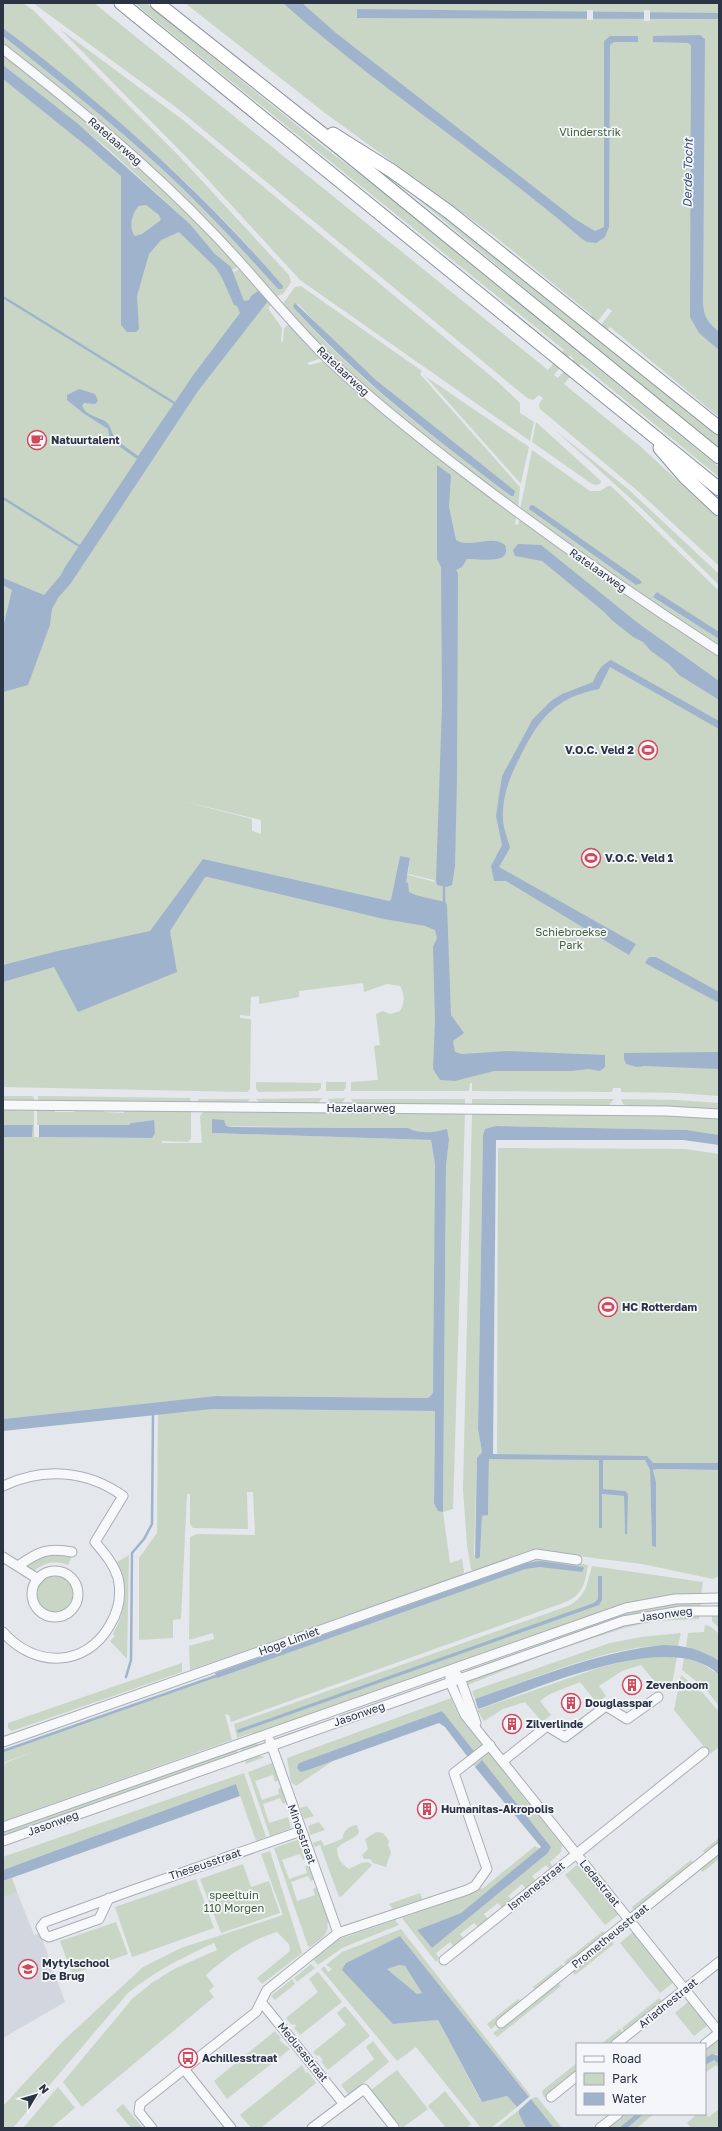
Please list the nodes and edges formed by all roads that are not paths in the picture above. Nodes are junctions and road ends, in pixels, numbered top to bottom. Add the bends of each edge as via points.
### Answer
1 (121, 3) edge
2 (157, 3) edge
3 (3, 49) edge
4 (288, 109) junction
5 (634, 418) junction
6 (719, 428) edge
7 (719, 457) edge
8 (719, 489) edge
9 (719, 509) edge
10 (719, 651) edge
11 (3, 1105) edge
12 (719, 1114) edge
13 (3, 1486) edge
14 (72, 1552) dead end
15 (3, 1557) edge
16 (577, 1560) dead end
17 (18, 1566) junction
18 (38, 1579) junction
19 (719, 1598) edge
20 (719, 1611) edge
21 (3, 1632) edge
22 (451, 1670) junction
23 (460, 1678) junction
24 (450, 1682) junction
25 (658, 1697) dead end
26 (480, 1733) junction
27 (267, 1734) junction
28 (3, 1742) edge
29 (271, 1745) junction
30 (490, 1745) junction
31 (704, 1752) dead end
32 (503, 1761) junction
33 (3, 1827) edge
34 (301, 1831) junction
35 (3, 1841) edge
36 (719, 1848) edge
37 (576, 1853) junction
38 (109, 1898) junction
39 (630, 1920) junction
40 (338, 1934) junction
41 (444, 1960) dead end
42 (719, 1962) edge
43 (685, 1989) junction
44 (262, 2003) junction
45 (501, 2023) dead end
46 (719, 2032) edge
47 (626, 2036) junction
48 (617, 2043) edge
49 (632, 2043) edge
50 (706, 2043) edge
51 (184, 2069) junction
52 (576, 2077) edge
53 (551, 2097) dead end
54 (343, 2103) junction
55 (617, 2115) edge
56 (394, 2127) edge
57 (152, 2128) edge
58 (231, 2128) edge
59 (312, 2128) edge
60 (600, 2128) edge

1 - 5 highway
2 - 4 highway
3 - 10 street, Ratelaarweg via 91,120 171,191 218,238 326,357 379,405 550,537
4 - 6 highway via 351,144 450,212
4 - 7 highway via 340,148
5 - 8 highway
5 - 9 highway via 685,477
11 - 12 street, Hazelaarweg via 660,1111
13 - 21 street via 32,1476 56,1473 81,1476 107,1485 123,1496 95,1542 111,1562 120,1596 116,1614 105,1635 82,1653 68,1658 52,1659 26,1651 11,1642
14 - 17 street via 46,1550 34,1554
15 - 17 street
16 - 28 street, Hoge Limiet via 536,1554
17 - 18 street
18 - 18 street via 32,1594 38,1610 45,1615 57,1617 69,1613 78,1594 68,1575 62,1572 49,1572
19 - 22 street, Jasonweg via 675,1599 626,1608
20 - 23 street, Jasonweg via 681,1611 623,1621
22 - 23 street
22 - 24 street, Ledastraat
22 - 27 street, Jasonweg
23 - 24 street, Jasonweg
23 - 26 street, Ledastraat
24 - 26 street, Ledastraat via 465,1715
24 - 29 street, Jasonweg
25 - 32 street via 627,1719 606,1706 565,1737 547,1726
26 - 30 street, Ledastraat
27 - 29 street, Minosstraat
27 - 33 street, Jasonweg
29 - 34 street, Minosstraat
29 - 35 street, Jasonweg
30 - 32 street, Ledastraat
30 - 40 street via 454,1773 487,1869 475,1886
31 - 37 street, Ismenestraat
32 - 37 street, Ledastraat
34 - 38 street, Theseusstraat
34 - 40 street, Minosstraat
36 - 39 street, Prometheusstraat
37 - 39 street, Ledastraat
37 - 41 street, Ismenestraat
38 - 38 street, Theseusstraat via 44,1922 41,1927 49,1937 99,1919
39 - 43 street, Ledastraat
39 - 45 street, Prometheusstraat
40 - 44 street via 267,1990
42 - 43 street, Ariadnestraat
43 - 46 street, Ledastraat
43 - 47 street, Ariadnestraat
44 - 51 street via 256,2012
44 - 54 street, Medusastraat
46 - 50 street
47 - 48 street, Ariadnestraat
47 - 49 street
51 - 57 street via 140,2104 139,2112
51 - 58 street
52 - 53 street
54 - 56 street via 364,2089
54 - 59 street
55 - 60 street

